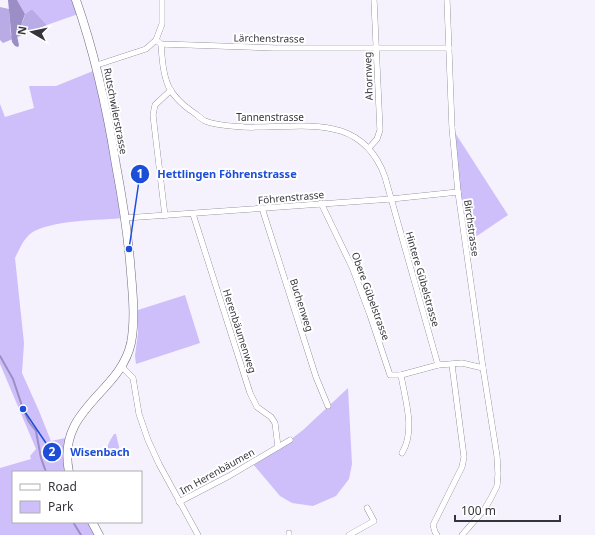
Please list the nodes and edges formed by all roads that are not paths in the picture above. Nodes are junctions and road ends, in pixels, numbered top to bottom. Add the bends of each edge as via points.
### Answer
1 (76, 0) edge
2 (162, 0) edge
3 (374, 0) edge
4 (447, 0) edge
5 (158, 42) junction
6 (376, 48) junction
7 (449, 48) junction
8 (97, 65) junction
9 (171, 90) junction
10 (369, 148) junction
11 (458, 192) junction
12 (391, 199) junction
13 (321, 204) junction
14 (262, 208) junction
15 (193, 214) junction
16 (165, 216) junction
17 (125, 218) junction
18 (438, 365) junction
19 (452, 365) junction
20 (121, 366) junction
21 (483, 368) junction
22 (401, 375) junction
23 (328, 406) dead end
24 (290, 440) dead end
25 (278, 447) junction
26 (402, 453) dead end
27 (69, 471) edge
28 (179, 502) junction
29 (367, 508) dead end
30 (93, 523) edge
31 (99, 535) edge
32 (198, 535) edge
33 (349, 535) edge
34 (437, 535) edge
35 (462, 535) edge

1 - 8 street, Rutschwilerstrasse
2 - 5 street via 162,24
3 - 6 street, Ahornweg
4 - 7 street, Birchstrasse
5 - 6 street, Lärchenstrasse via 274,48
5 - 8 street via 146,49
5 - 9 street, Tannenstrasse
6 - 7 street, Lärchenstrasse
6 - 10 street, Ahornweg via 380,130 377,139
7 - 11 street, Birchstrasse
8 - 17 street, Rutschwilerstrasse
9 - 10 street, Tannenstrasse via 183,104 204,120 228,126 334,128 346,132
9 - 16 street via 155,106 153,115
10 - 12 street, Tannenstrasse via 382,168
11 - 12 street, Föhrenstrasse
11 - 21 street, Birchstrasse
12 - 13 street, Föhrenstrasse
12 - 18 street, Hintere Gübelstrasse
13 - 14 street, Föhrenstrasse
13 - 22 street, Obere Gübelstrasse via 352,267 390,375
14 - 15 street, Föhrenstrasse
14 - 23 street, Buchenweg via 316,377
15 - 16 street, Föhrenstrasse
15 - 25 street, Herenbäumenweg via 250,393 257,407 275,423
16 - 17 street, Föhrenstrasse
17 - 20 street, Rutschwilerstrasse via 133,329 131,344
18 - 19 street
18 - 22 street
19 - 21 street via 462,363
19 - 34 street via 464,457 462,467 433,525
20 - 27 street, Rutschwilerstrasse via 74,425 68,451
20 - 28 street via 133,378 148,440
21 - 35 street, Birchstrasse via 497,456 497,486 484,510
22 - 26 street via 410,425
24 - 25 street, Im Herenbäumen
25 - 28 street, Im Herenbäumen
28 - 32 street
29 - 33 street via 374,522
30 - 31 street

